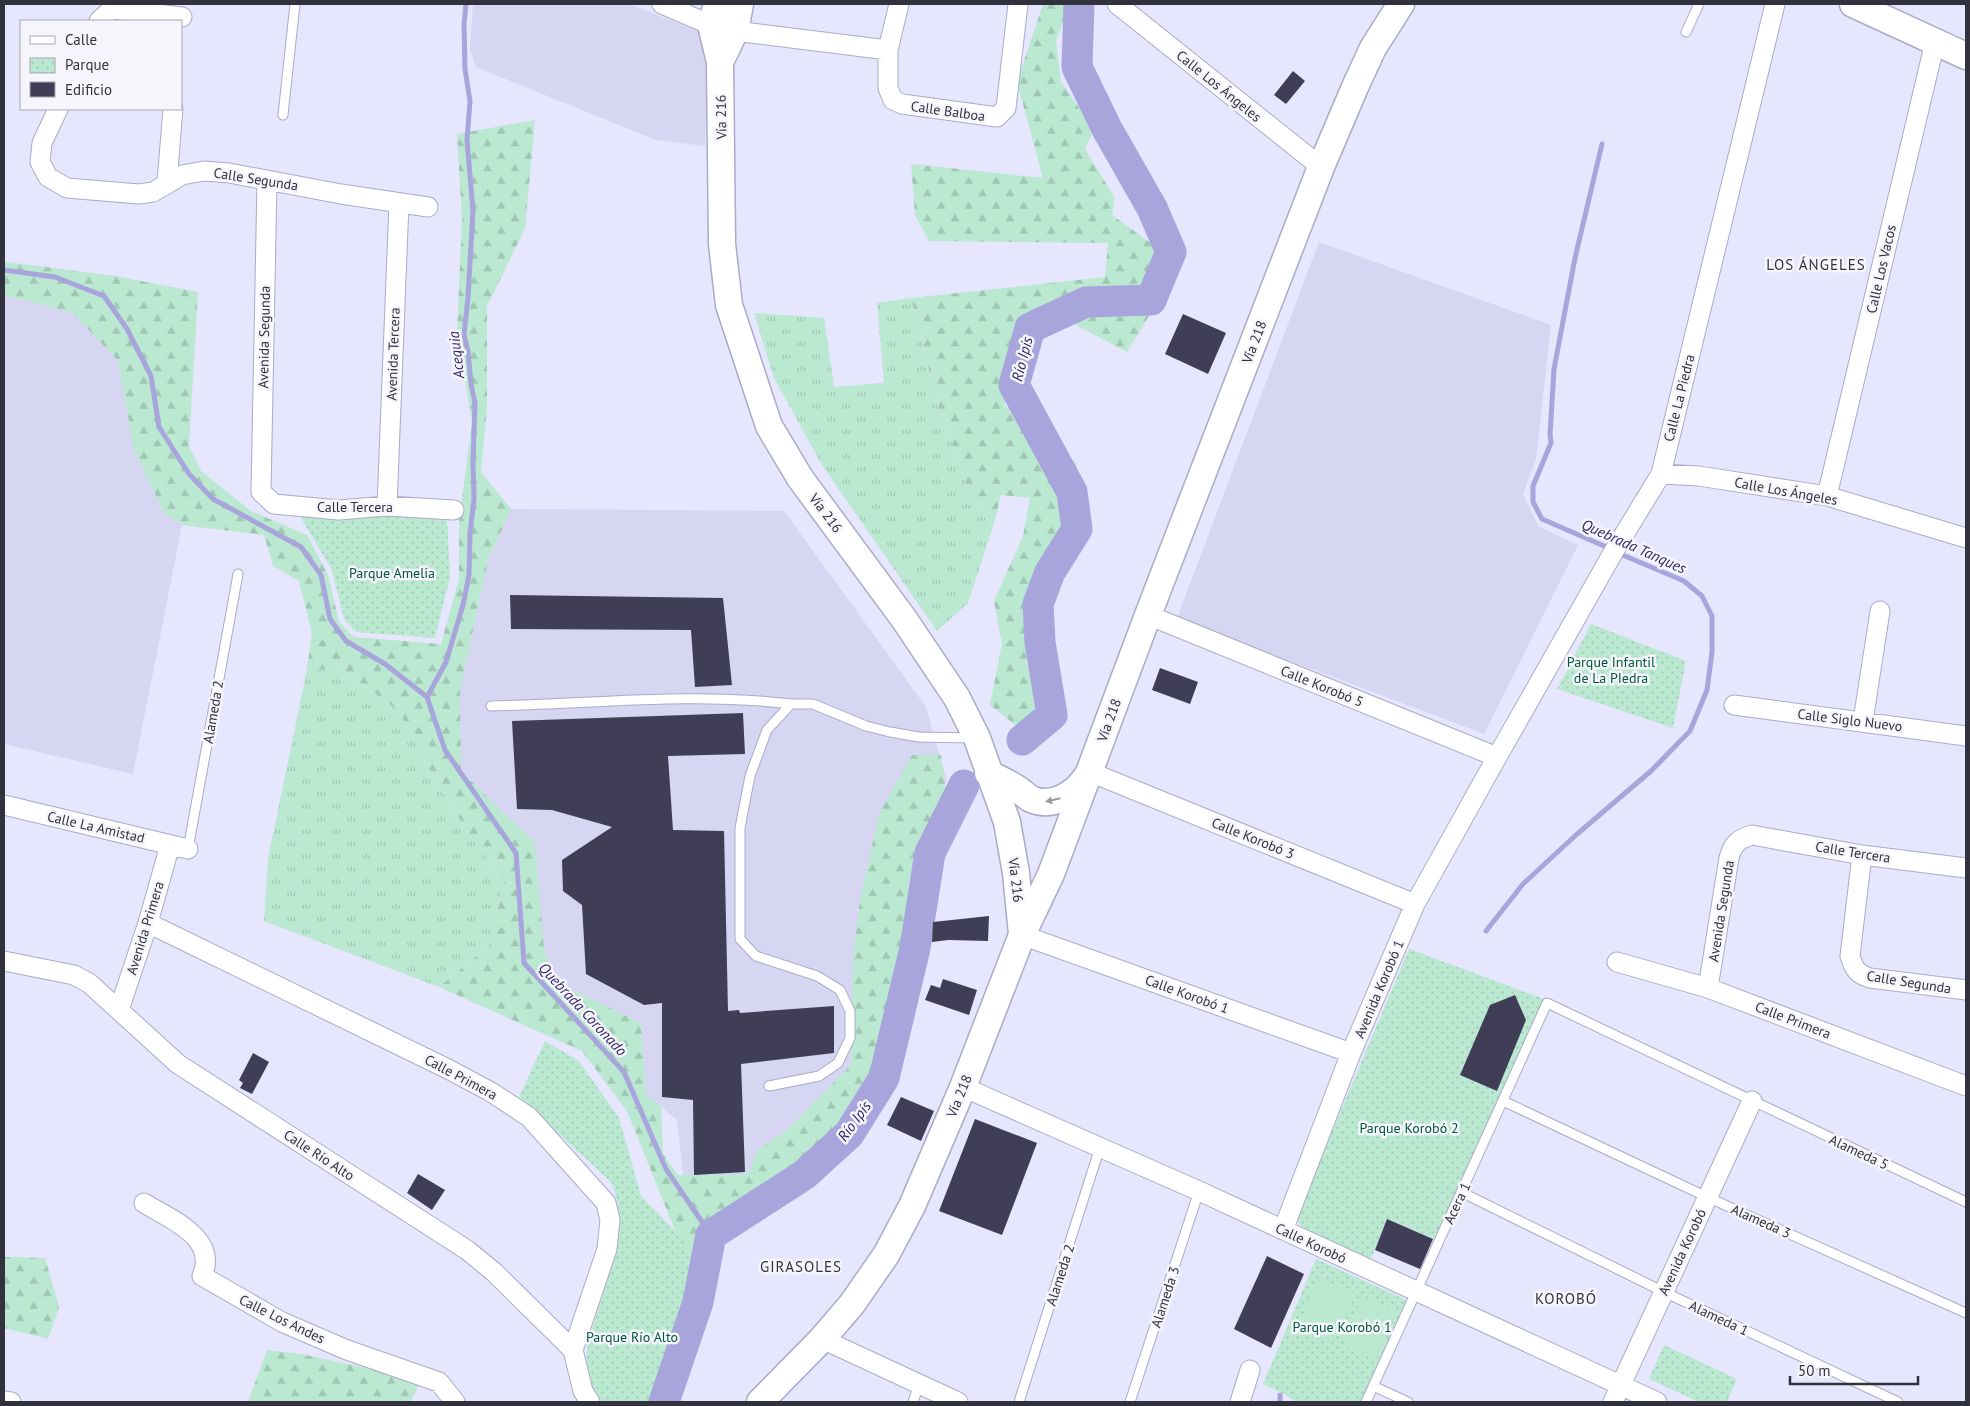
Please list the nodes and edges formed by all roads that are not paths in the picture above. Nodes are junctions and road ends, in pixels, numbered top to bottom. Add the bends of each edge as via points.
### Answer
1 (295, 4) edge
2 (662, 4) edge
3 (740, 4) edge
4 (899, 4) edge
5 (1018, 4) edge
6 (1117, 4) edge
7 (1401, 4) edge
8 (1699, 4) edge
9 (1775, 4) edge
10 (1854, 4) edge
11 (182, 14) edge
12 (105, 15) edge
13 (713, 16) edge
14 (1686, 32) dead end
15 (1935, 42) junction
16 (888, 50) junction
17 (1966, 56) edge
18 (58, 110) edge
19 (173, 110) edge
20 (283, 115) dead end
21 (1321, 167) junction
22 (266, 181) junction
23 (167, 182) junction
24 (399, 202) junction
25 (428, 207) dead end
26 (1660, 474) junction
27 (260, 492) joint
28 (1827, 496) junction
29 (387, 506) junction
30 (454, 510) dead end
31 (1966, 538) edge
32 (238, 574) dead end
33 (1880, 611) dead end
34 (1148, 615) junction
35 (791, 704) junction
36 (1734, 705) dead end
37 (491, 706) dead end
38 (1863, 721) junction
39 (1966, 736) edge
40 (976, 738) junction
41 (1497, 757) junction
42 (1090, 772) junction
43 (988, 773) junction
44 (4, 805) edge
45 (1741, 838) joint
46 (179, 847) junction
47 (1862, 855) junction
48 (1966, 868) edge
49 (1416, 904) junction
50 (148, 923) junction
51 (1022, 935) junction
52 (4, 961) edge
53 (1617, 962) dead end
54 (1708, 988) junction
55 (1966, 990) edge
56 (1546, 1003) joint
57 (119, 1010) junction
58 (1351, 1053) junction
59 (769, 1086) dead end
60 (1966, 1086) edge
61 (963, 1087) junction
62 (1752, 1101) junction
63 (1503, 1102) junction
64 (1100, 1147) junction
65 (1199, 1191) junction
66 (1461, 1192) junction
67 (1707, 1197) junction
68 (1966, 1202) edge
69 (144, 1203) dead end
70 (1283, 1230) junction
71 (1416, 1291) junction
72 (1664, 1292) junction
73 (1966, 1313) edge
74 (822, 1339) junction
75 (574, 1350) junction
76 (1250, 1370) dead end
77 (920, 1384) junction
78 (1373, 1386) junction
79 (1617, 1394) edge
80 (4, 1401) edge
81 (11, 1402) edge
82 (455, 1402) edge
83 (590, 1402) edge
84 (760, 1402) edge
85 (913, 1402) edge
86 (958, 1402) edge
87 (1019, 1402) edge
88 (1130, 1402) edge
89 (1240, 1402) edge
90 (1366, 1402) edge
91 (1408, 1402) edge
92 (1657, 1402) edge
93 (1898, 1402) edge

1 - 20 lane
2 - 13 street
3 - 13 main road, Vía 216
4 - 16 street, Calle Balboa
5 - 16 street, Calle Balboa via 1006,108 997,117 893,100 888,88
6 - 21 street, Calle Los Ángeles
7 - 21 main road, Vía 218 via 1374,48
8 - 14 lane
9 - 26 street, Calle La Piedra
10 - 15 main road
11 - 12 street
13 - 16 street
13 - 40 main road, Vía 216 via 720,62 722,244 729,305 769,426 800,478 952,690
15 - 17 main road
15 - 28 street, Calle Los Vacos
18 - 23 street, Calle Segunda via 42,143 40,162 48,177 67,188 139,194 153,192
19 - 23 street
21 - 34 main road, Vía 218
22 - 23 street, Calle Segunda via 204,171
22 - 24 street, Calle Segunda
22 - 27 street, Avenida Segunda
24 - 25 street, Calle Segunda
24 - 29 street, Avenida Tercera
26 - 28 street, Calle Los Ángeles via 1698,476
26 - 41 street, Calle La Piedra
27 - 29 street, Calle Tercera via 274,504 340,510
28 - 31 street, Calle Los Ángeles
29 - 30 street, Calle Tercera
32 - 46 lane, Alameda 2
33 - 38 street
34 - 41 street, Calle Korobó 5
34 - 42 main road, Vía 218
35 - 37 lane via 763,700 682,699
35 - 40 lane via 813,704 866,726 890,732 919,737
35 - 59 lane via 766,730 750,776 740,828 740,940 756,956 817,976 840,990 850,1012 850,1038 838,1063 819,1076
36 - 38 street, Calle Siglo Nuevo
38 - 39 street, Calle Siglo Nuevo
40 - 43 main road, Vía 216
41 - 49 street, Avenida Korobó 1
42 -> 43 main road via 1074,792 1057,800 1042,802 1030,799 1014,786
42 - 49 street, Calle Korobó 3
42 - 51 main road, Vía 218 via 1051,874
43 - 51 main road, Vía 216 via 1008,822
44 - 46 street, Calle La Amistad
45 - 47 street, Calle Tercera via 1752,835
45 - 54 street, Avenida Segunda via 1732,847 1729,858
46 - 50 street, Avenida Primera
47 - 48 street, Calle Tercera
47 - 55 street, Calle Segunda via 1850,956 1853,969 1870,978
49 - 58 street, Avenida Korobó 1
50 - 57 street, Avenida Primera
50 - 75 street, Calle Primera via 450,1070 529,1117 606,1203 610,1220 607,1249
51 - 58 street, Calle Korobó 1
51 - 61 main road, Vía 218
52 - 57 street, Calle Río Alto via 74,975 95,988
53 - 54 street, Calle Primera
54 - 60 street, Calle Primera
56 - 62 lane, Alameda 5
56 - 63 lane, Acera 1
57 - 75 street, Calle Río Alto via 178,1064 467,1250
58 - 70 street, Avenida Korobó 1
61 - 64 street, Calle Korobó
61 - 74 main road, Vía 218 via 912,1206 886,1255 852,1304
62 - 67 street, Avenida Korobó
62 - 68 lane, Alameda 5
63 - 66 lane, Acera 1
63 - 67 lane, Alameda 3
64 - 65 street, Calle Korobó
64 - 87 lane, Alameda 2
65 - 70 street, Calle Korobó
65 - 88 lane, Alameda 3
66 - 71 lane, Acera 1
66 - 72 lane, Alameda 1
67 - 72 street, Avenida Korobó
67 - 73 lane, Alameda 3
69 - 82 street, Calle Los Andes via 199,1240 206,1267 198,1282 347,1350 439,1382
70 - 71 street, Calle Korobó
71 - 78 lane, Acera 1
71 - 79 street, Calle Korobó
72 - 79 street, Avenida Korobó
72 - 93 lane, Alameda 1
74 - 77 street
74 - 84 main road, Vía 218
75 - 83 street via 583,1391
76 - 89 street
77 - 85 lane
77 - 86 street
78 - 90 lane, Acera 1
78 - 91 lane
79 - 92 street, Calle Korobó
80 - 81 street

